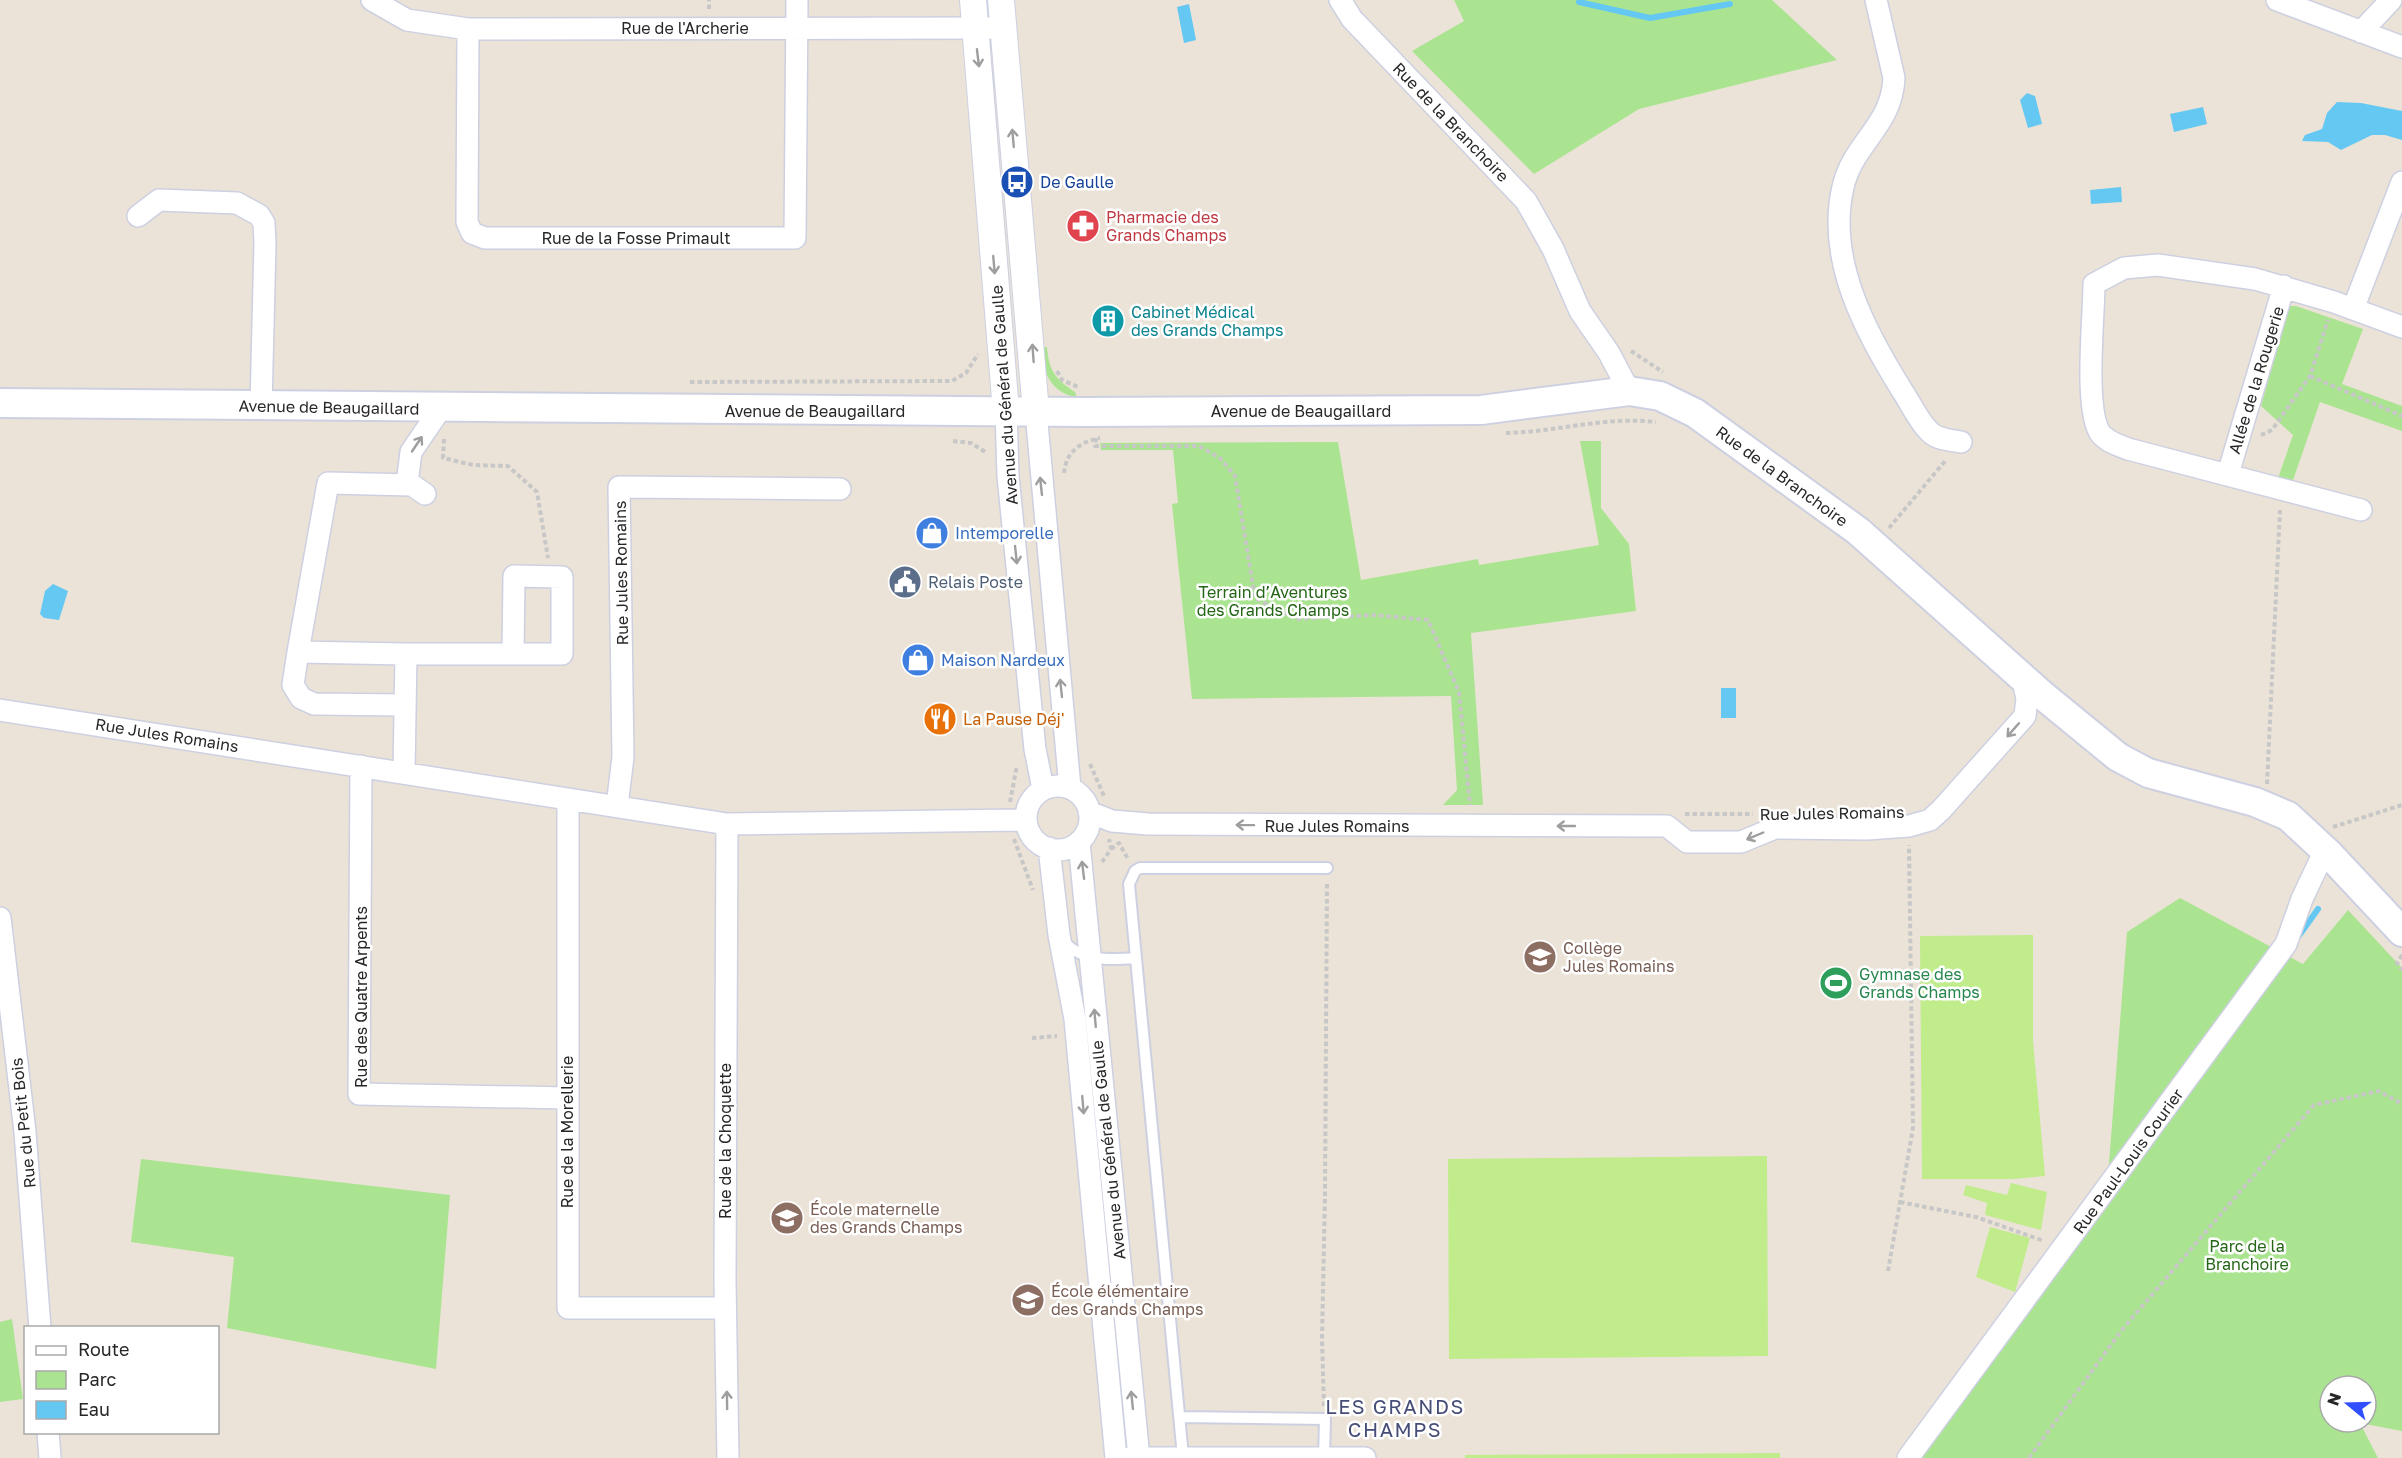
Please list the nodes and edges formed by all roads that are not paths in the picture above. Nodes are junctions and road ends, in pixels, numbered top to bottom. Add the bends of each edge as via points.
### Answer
1 (372, 0) edge
2 (797, 0) edge
3 (973, 0) edge
4 (1001, 0) edge
5 (1340, 0) edge
6 (1876, 0) edge
7 (2277, 0) edge
8 (2391, 0) edge
9 (797, 27) junction
10 (974, 27) junction
11 (1004, 28) junction
12 (468, 29) junction
13 (2361, 32) junction
14 (2402, 47) edge
15 (2402, 182) edge
16 (138, 216) dead end
17 (2284, 286) junction
18 (2343, 306) junction
19 (2402, 327) edge
20 (1629, 391) junction
21 (0, 403) edge
22 (261, 406) junction
23 (443, 408) junction
24 (1006, 412) junction
25 (1036, 412) junction
26 (1961, 442) road end
27 (2228, 474) junction
28 (840, 489) dead end
29 (2361, 510) dead end
30 (298, 652) junction
31 (406, 654) junction
32 (513, 654) junction
33 (2022, 676) junction
34 (405, 705) junction
35 (0, 710) edge
36 (361, 766) junction
37 (404, 773) junction
38 (1070, 788) junction
39 (1043, 789) junction
40 (568, 799) junction
41 (617, 806) junction
42 (1089, 812) junction
43 (1026, 820) junction
44 (727, 824) junction
45 (1079, 842) junction
46 (1049, 848) junction
47 (2325, 850) junction
48 (1327, 868) road end
49 (0, 918) edge
50 (2402, 932) edge
51 (1059, 935) junction
52 (1091, 957) junction
53 (1136, 958) junction
54 (567, 1098) junction
55 (725, 1308) junction
56 (40, 1326) edge
57 (1180, 1417) junction
58 (48, 1434) edge
59 (1323, 1456) junction
60 (1183, 1457) edge
61 (50, 1458) edge
62 (728, 1458) edge
63 (1116, 1458) edge
64 (1136, 1458) edge
65 (1365, 1458) edge
66 (1908, 1458) edge

1 - 12 street, Rue de l'Archerie via 407,20
2 - 9 street
3 - 10 street, Avenue du Général de Gaulle
4 - 11 street, Avenue du Général de Gaulle
5 - 20 street, Rue de la Branchoire via 1352,19 1526,201 1553,249 1580,311
6 - 26 street via 1894,78 1893,90 1885,117 1855,155 1842,189 1840,226 1846,270 1854,298 1881,356 1930,432
7 - 13 street
8 - 13 street
9 - 10 street, Rue de l'Archerie
9 - 12 street, Rue de l'Archerie
9 - 12 street, Rue de la Fosse Primault via 795,238 484,238 472,233 467,222
10 - 11 street, Rue de l'Archerie
10 -> 24 street, Avenue du Général de Gaulle
25 -> 11 street, Avenue du Général de Gaulle
13 - 14 street
15 - 18 street
16 - 22 street via 159,200 237,203 259,215 264,223 265,243
17 - 18 street, Allée de la Rougerie
17 - 27 street, Allée de la Rougerie
17 - 27 street, Allée de la Rougerie via 2158,265 2124,268 2094,284 2091,388 2098,430 2106,440 2128,449
18 - 19 street, Allée de la Rougerie
20 - 25 main road, Avenue de Beaugaillard via 1481,410
20 - 33 main road, Rue de la Branchoire via 1660,396 1686,408 1875,545
21 - 22 main road, Avenue de Beaugaillard
22 - 23 main road, Avenue de Beaugaillard
23 - 24 main road, Avenue de Beaugaillard
30 -> 23 street via 328,483 416,489 411,452
24 - 25 main road, Avenue de Beaugaillard
24 -> 39 street, Avenue du Général de Gaulle via 1008,476 1035,749
38 -> 25 street, Avenue du Général de Gaulle
27 - 29 street, Allée de la Rougerie
28 - 41 street, Rue Jules Romains via 619,487 623,756
30 - 31 street
30 - 34 street via 293,685 301,698 314,704
31 - 32 street
31 - 34 street
32 - 32 street via 562,654 562,577 514,576
33 -> 42 street, Rue Jules Romains via 2027,698 2025,716 1941,810 1930,820 1909,826 1775,828 1742,842 1687,842 1666,826 1148,824 1112,820
33 - 47 main road, Rue de la Branchoire via 2118,757 2148,773 2277,811 2288,816
34 - 37 street
35 - 36 street, Rue Jules Romains
36 - 37 street, Rue Jules Romains
36 - 54 street, Rue des Quatre Arpents via 359,1094
37 - 40 street, Rue Jules Romains
38 - 39 street
38 - 42 street via 1083,798
39 - 43 street via 1032,799
40 - 41 street, Rue Jules Romains
40 - 54 street, Rue de la Morellerie
41 - 44 street, Rue Jules Romains
42 - 45 street via 1088,828
43 - 44 street, Rue Jules Romains
43 - 46 street via 1033,838
44 - 55 street, Rue de la Choquette
45 - 46 street via 1065,849
52 -> 45 street, Avenue du Général de Gaulle
46 - 51 street, Avenue du Général de Gaulle
47 - 50 main road, Rue de la Branchoire
47 - 66 street, Rue Paul-Louis Courier via 2286,944
48 - 53 lane via 1140,868 1128,889
49 - 56 street, Rue du Petit Bois via 26,1132
51 - 52 lane via 1068,946
51 -> 63 street, Avenue du Général de Gaulle via 1075,1018
52 - 53 lane
64 -> 52 street, Avenue du Général de Gaulle
53 - 57 lane
54 - 55 street, Rue de la Morellerie via 568,1308
62 -> 55 street, Rue de la Choquette
57 - 59 lane via 1325,1419
57 - 60 lane
58 - 61 street
59 - 60 street
59 - 65 street
60 - 64 street

